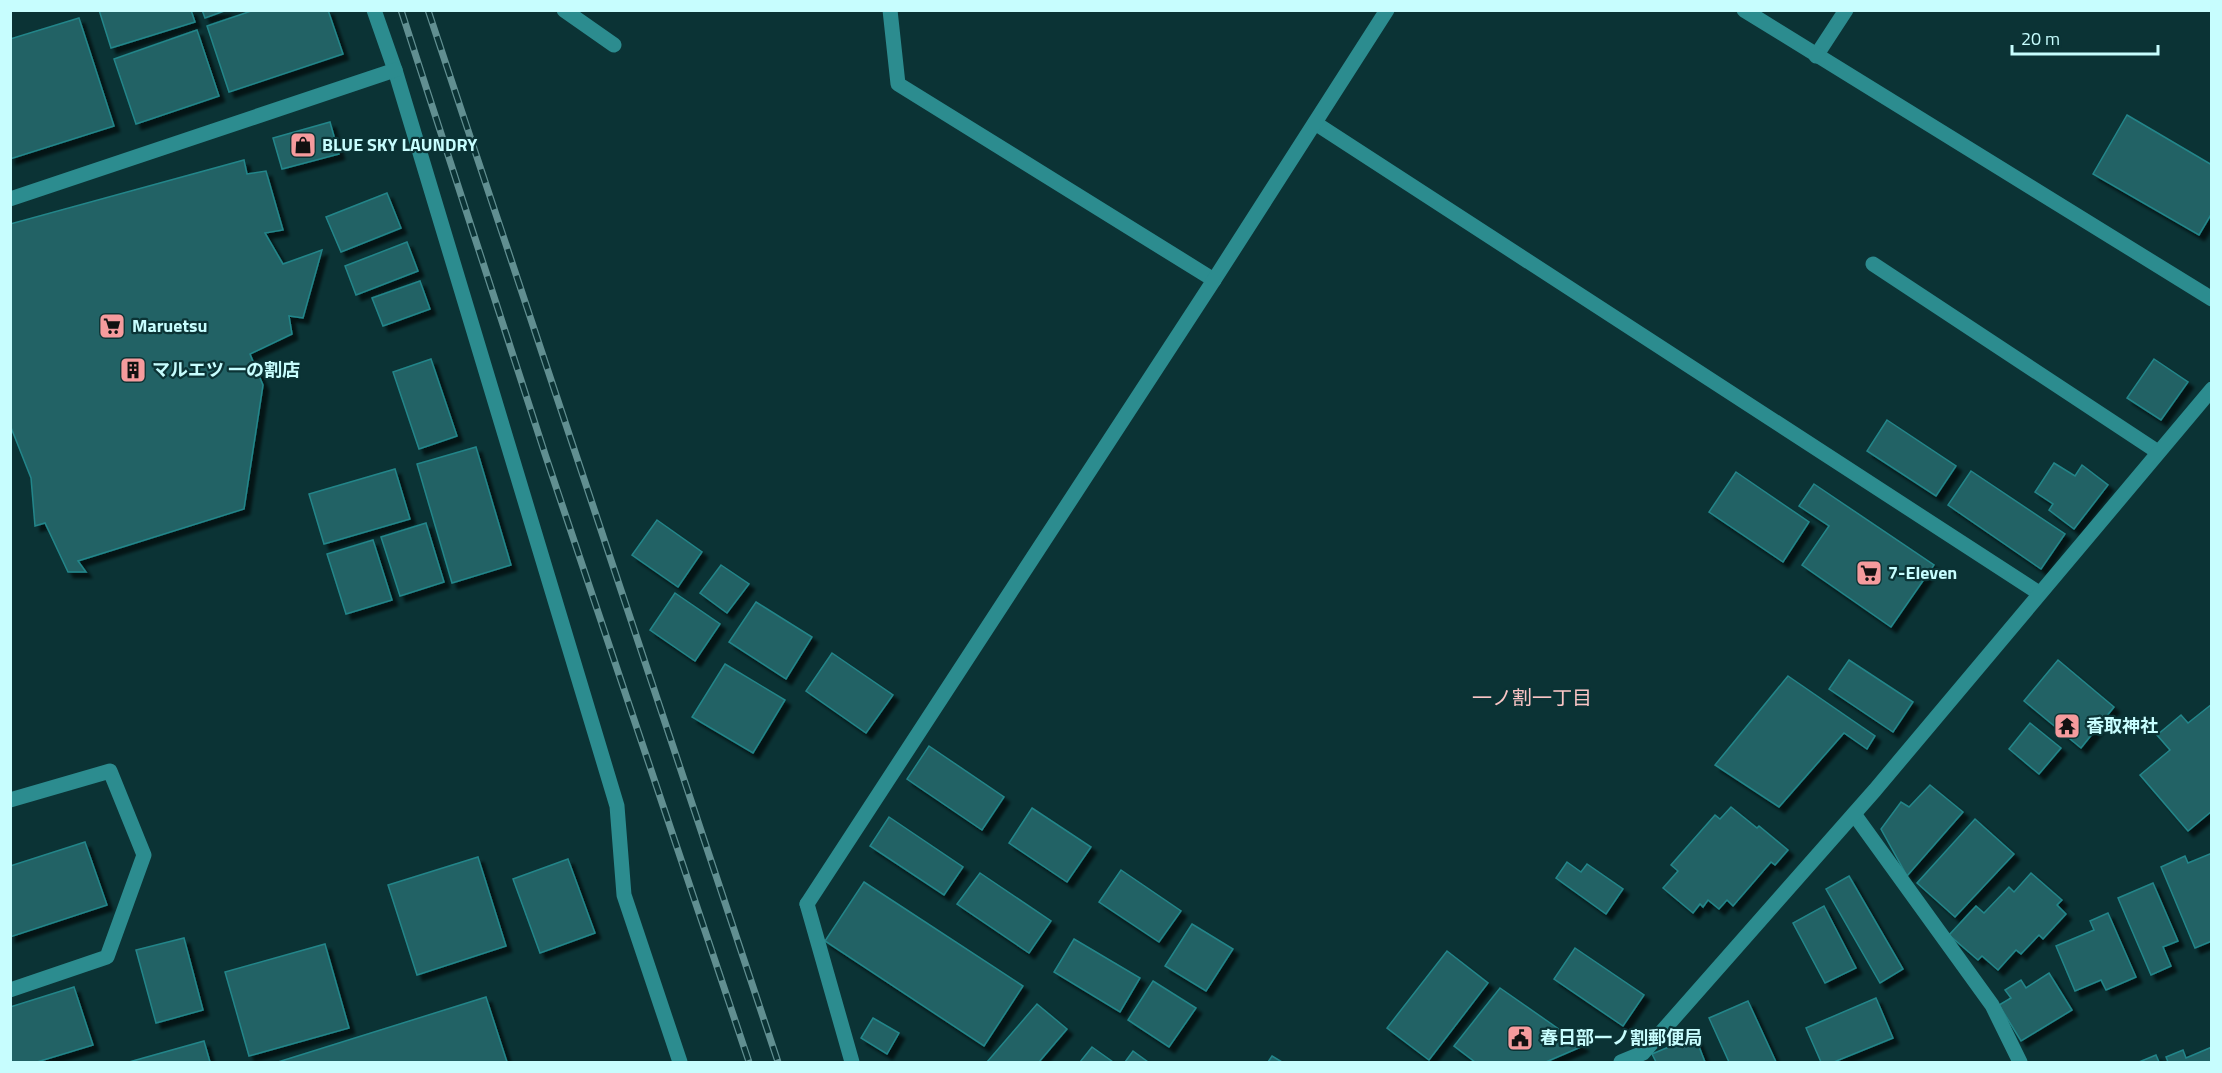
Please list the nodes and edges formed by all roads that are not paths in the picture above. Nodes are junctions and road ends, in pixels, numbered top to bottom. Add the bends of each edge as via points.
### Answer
1 (374, 10) edge
2 (564, 10) edge
3 (890, 10) edge
4 (1387, 10) edge
5 (1744, 10) edge
6 (1846, 10) edge
7 (614, 45) dead end
8 (1816, 56) junction
9 (395, 70) junction
10 (1315, 123) junction
11 (10, 199) edge
12 (1873, 264) dead end
13 (1214, 280) junction
14 (2211, 299) edge
15 (2211, 389) edge
16 (2158, 452) junction
17 (2039, 593) junction
18 (10, 800) edge
19 (1854, 814) junction
20 (10, 990) edge
21 (680, 1062) edge
22 (852, 1062) edge
23 (1621, 1062) edge
24 (2020, 1062) edge

1 - 9 street
2 - 7 street
3 - 13 street via 898,84
4 - 10 street
5 - 8 street
6 - 8 street
8 - 14 street
9 - 11 street
9 - 21 street via 617,806 624,895
10 - 13 street
10 - 17 street
12 - 16 street
13 - 22 street via 807,904
15 - 16 street
16 - 17 street
17 - 19 street
18 - 20 street via 110,771 144,855 107,957
19 - 23 street via 1643,1053
19 - 24 street via 1992,1005

